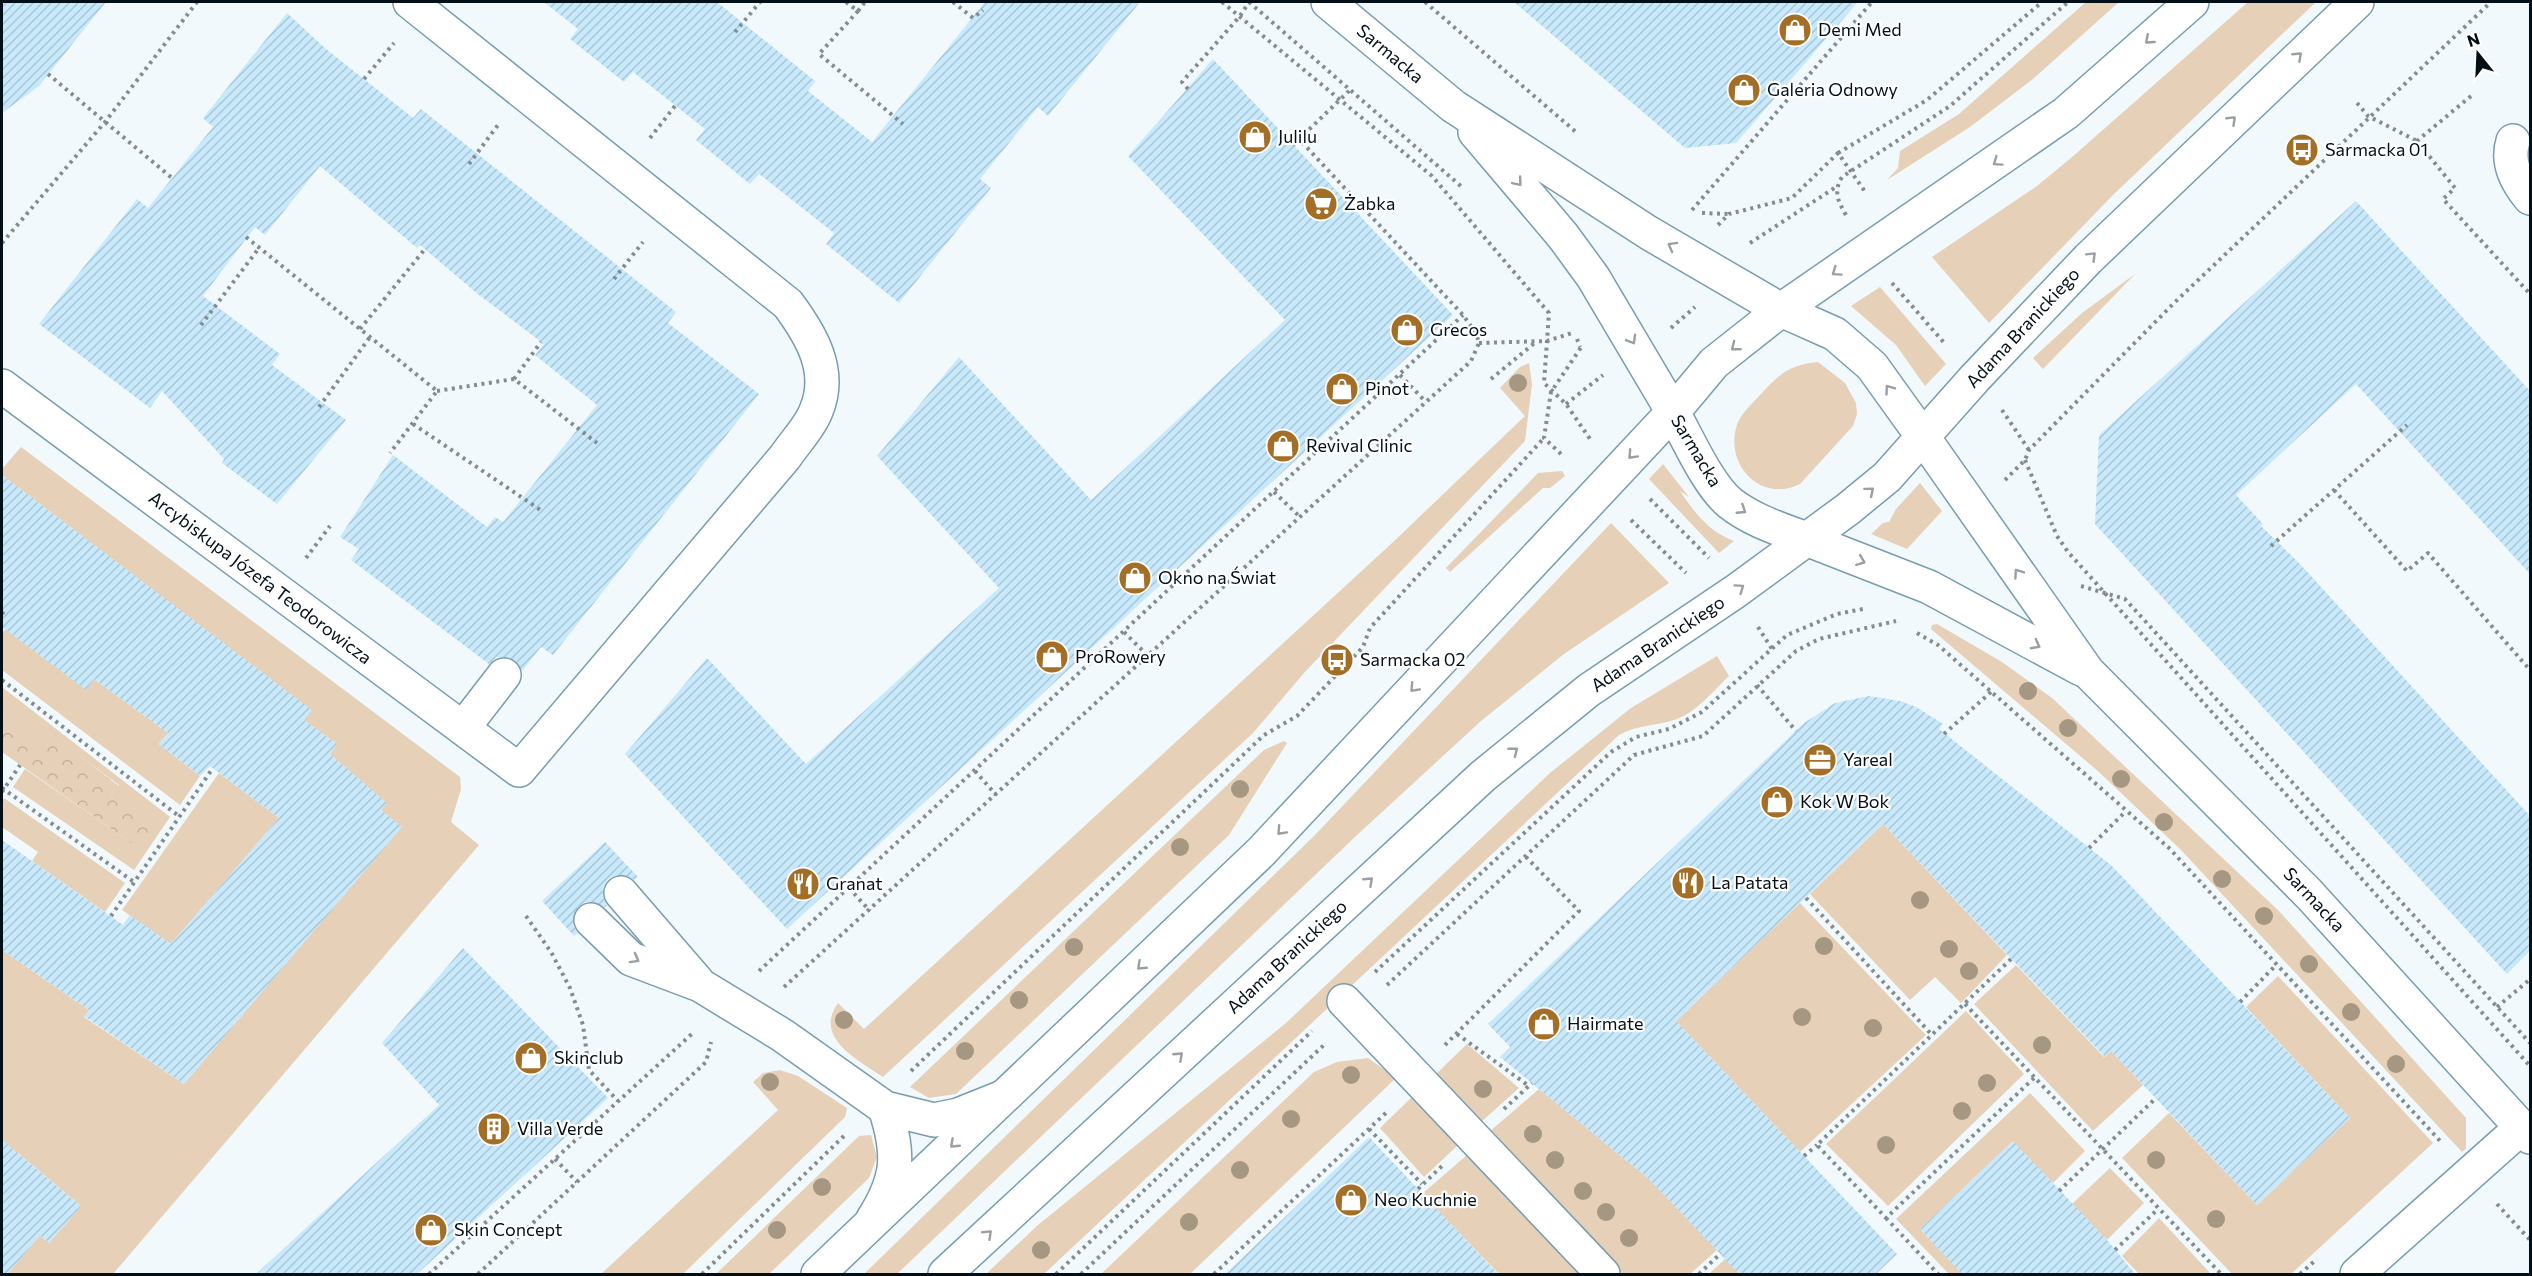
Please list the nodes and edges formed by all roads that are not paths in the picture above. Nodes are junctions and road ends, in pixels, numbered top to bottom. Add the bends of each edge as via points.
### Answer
1 (410, 2) edge
2 (1328, 2) edge
3 (2193, 2) edge
4 (2357, 2) edge
5 (1453, 106) junction
6 (2513, 141) dead end
7 (2530, 198) edge
8 (1781, 310) junction
9 (2, 386) edge
10 (1673, 412) junction
11 (1923, 437) junction
12 (1806, 539) junction
13 (2088, 672) junction
14 (504, 675) dead end
15 (463, 728) junction
16 (621, 892) dead end
17 (591, 920) dead end
18 (700, 985) junction
19 (1350, 1007) road end
20 (1003, 1097) junction
21 (882, 1105) junction
22 (2526, 1132) edge
23 (872, 1221) junction
24 (818, 1275) edge
25 (945, 1275) edge
26 (1603, 1275) edge
27 (2357, 1275) edge

1 - 15 main road, Arcybiskupa Józefa Teodorowicza via 788,304 809,332 823,370 817,410 785,457 519,770
2 - 5 main road, Sarmacka
3 -> 8 main road via 2066,113
11 -> 4 main road, Adama Branickiego via 2088,259
8 -> 5 main road, Sarmacka via 1649,233
5 -> 10 main road, Sarmacka via 1587,268
6 - 7 main road via 2512,166
8 -> 10 main road via 1714,363
11 -> 8 main road, Sarmacka via 1872,366 1835,334
9 - 15 main road, Arcybiskupa Józefa Teodorowicza
10 -> 12 main road, Sarmacka via 1711,481 1729,502 1759,520
10 -> 20 main road via 1261,852
12 -> 11 main road, Adama Branickiego via 1887,477
13 -> 11 main road, Sarmacka
12 -> 13 main road, Sarmacka via 1929,587
25 -> 12 main road, Adama Branickiego via 1483,776 1589,690
13 - 22 main road, Sarmacka via 2309,894
14 - 15 main road
16 - 18 main road
17 -> 18 main road via 631,959
18 - 21 main road via 782,1035
19 - 26 main road
20 - 21 main road via 934,1120
20 -> 23 main road
21 - 23 main road via 896,1149 895,1172 889,1193
22 - 27 main road via 2469,1173
23 - 24 main road

